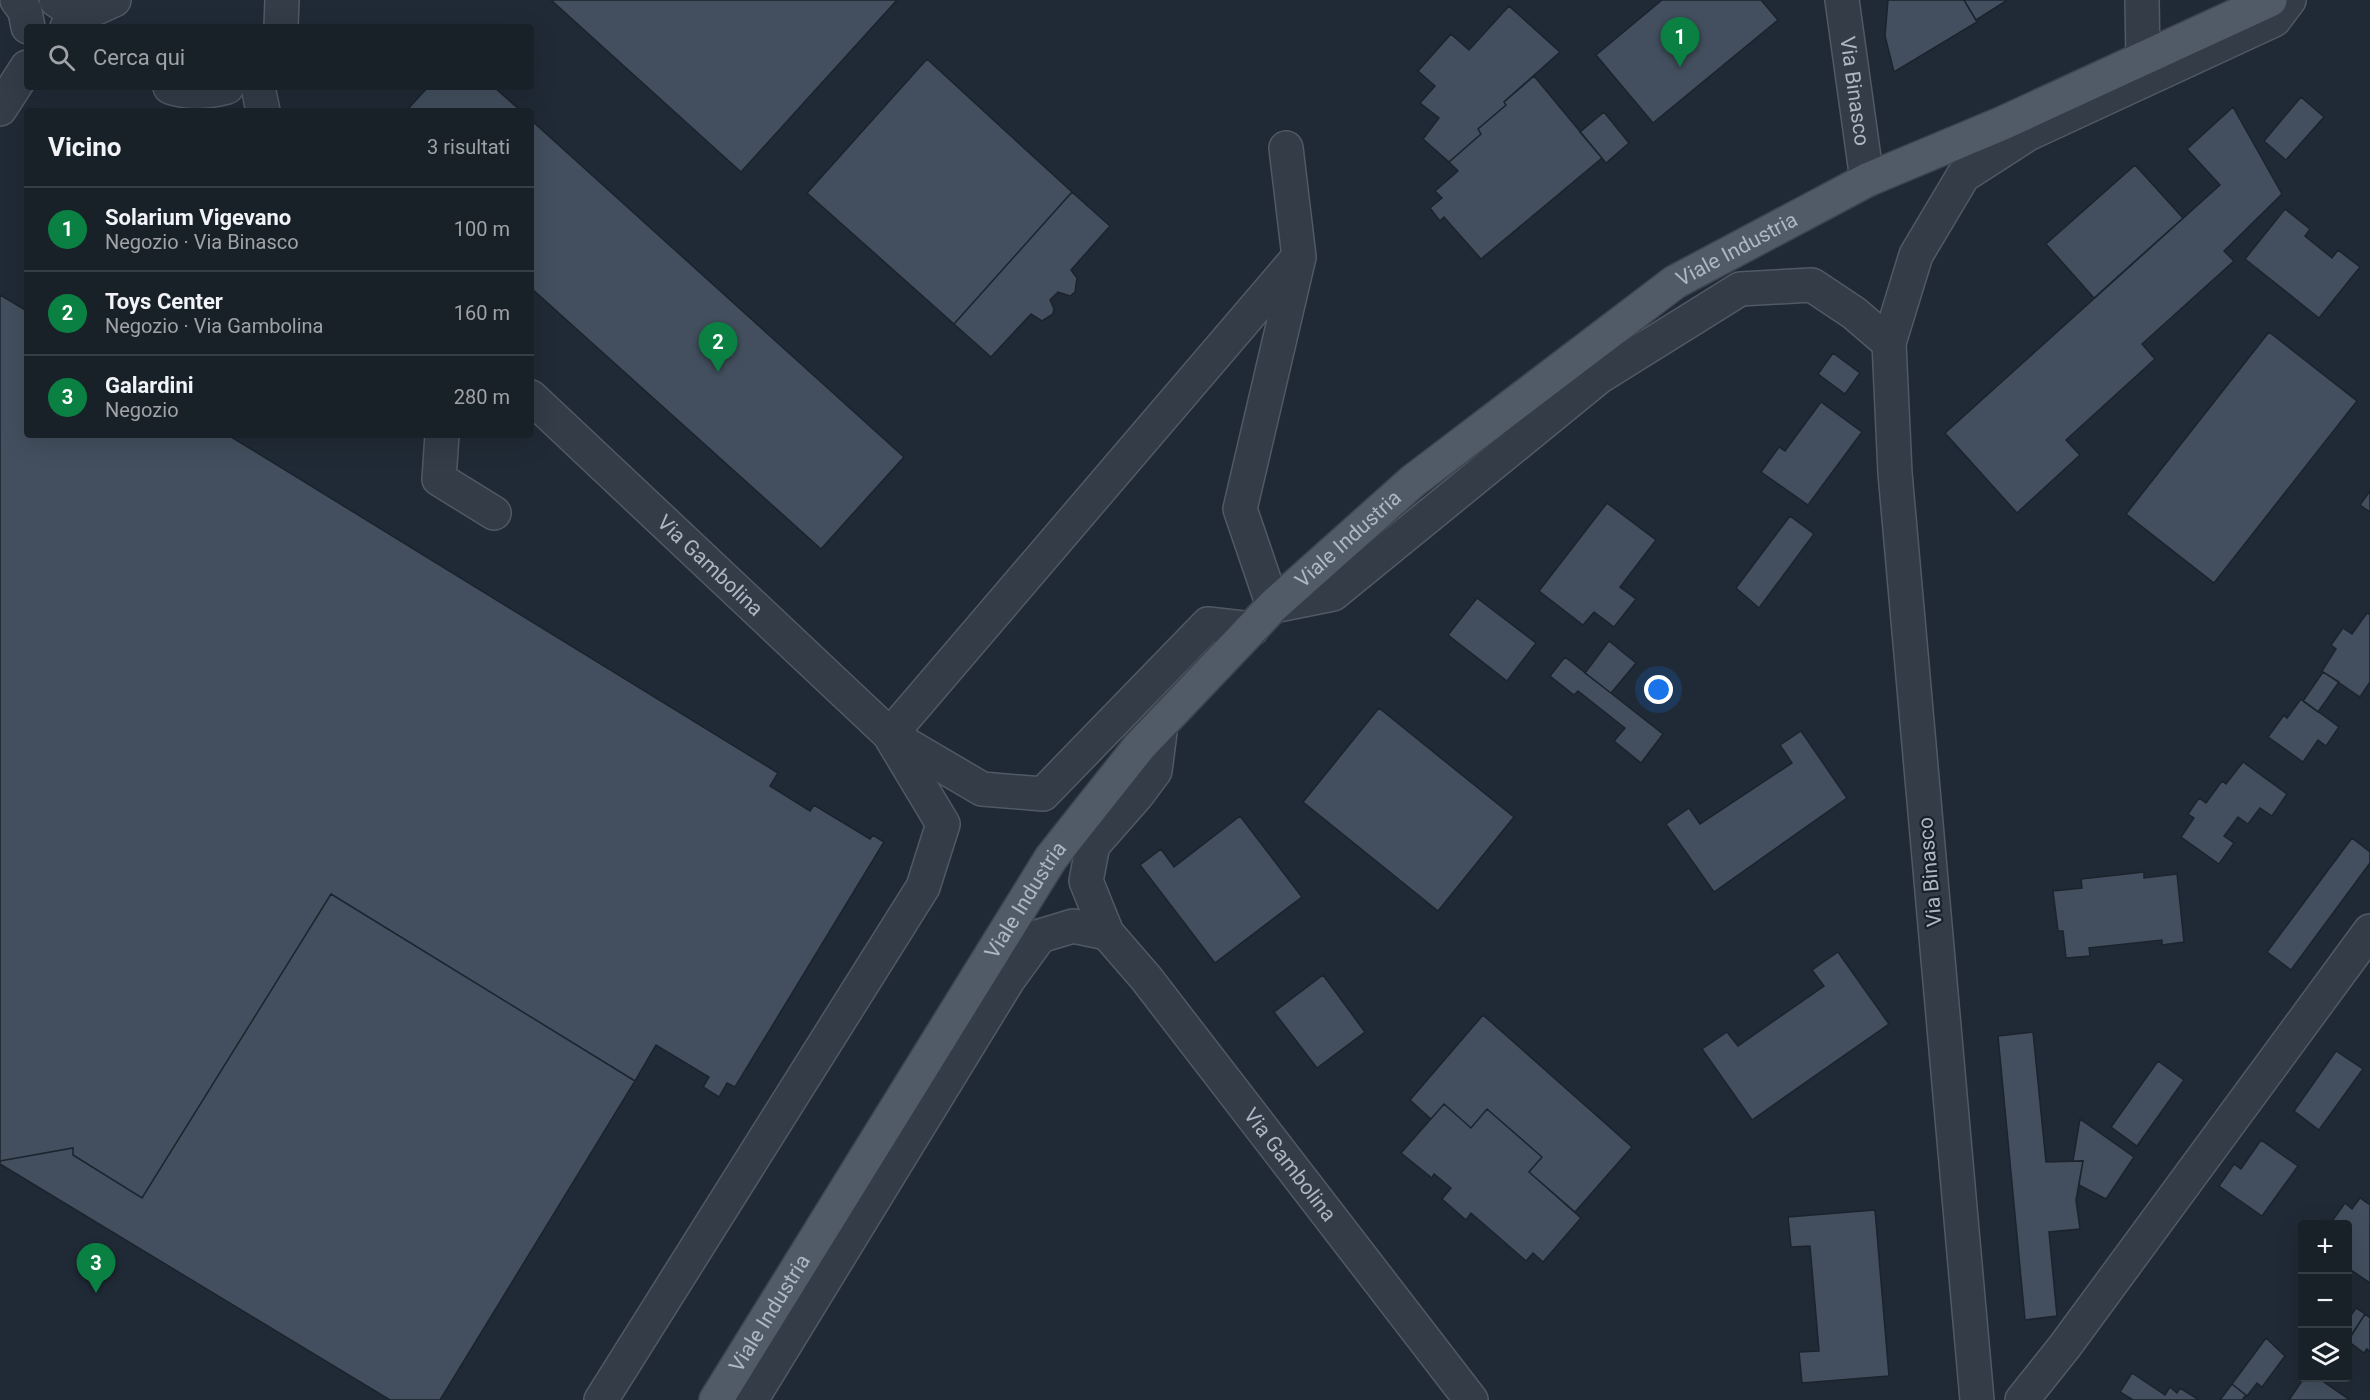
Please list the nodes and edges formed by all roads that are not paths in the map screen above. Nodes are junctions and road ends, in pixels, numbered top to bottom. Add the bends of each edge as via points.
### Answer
1 (17, 0) edge
2 (114, 0) edge
3 (282, 0) edge
4 (1842, 0) edge
5 (2142, 0) edge
6 (2270, 0) edge
7 (2289, 0) edge
8 (67, 14) edge
9 (27, 24) edge
10 (116, 24) edge
11 (280, 24) edge
12 (2143, 59) junction
13 (214, 90) edge
14 (259, 90) edge
15 (184, 96) edge
16 (262, 108) edge
17 (1286, 148) dead end
18 (1867, 180) junction
19 (1299, 257) junction
20 (1889, 343) junction
21 (534, 399) edge
22 (442, 438) edge
23 (494, 513) dead end
24 (1262, 617) junction
25 (1161, 724) junction
26 (890, 735) junction
27 (2370, 931) edge
28 (1107, 933) junction
29 (601, 1400) edge
30 (716, 1400) edge
31 (751, 1400) edge
32 (1470, 1400) edge
33 (1977, 1400) edge
34 (2022, 1400) edge

1 - 9 street
2 - 8 street
2 - 10 street
3 - 11 street
4 - 18 street, Via Binasco
5 - 12 street
6 - 12 main road, Viale Industria
7 - 20 street, Via Binasco via 2274,20 2028,134 1963,176 1916,255
12 - 18 main road, Viale Industria
13 - 15 street
14 - 16 street
17 - 19 street
18 - 24 main road, Viale Industria via 1675,282 1413,481
19 - 24 street via 1240,509
19 - 26 street
20 - 24 street via 1812,285 1740,289 1599,377 1333,594
20 - 33 street, Via Binasco via 1895,473
21 - 26 street, Via Gambolina
22 - 23 street via 439,479
24 - 25 main road, Viale Industria
24 - 26 street via 1208,624 1043,794 982,789
25 - 28 street, Via Gambolina via 1155,771 1093,844 1086,881
25 - 30 main road, Viale Industria via 1051,858
26 - 29 street via 943,824 923,887
27 - 34 street
28 - 31 street via 1073,926 1040,936 1008,980
28 - 32 street, Via Gambolina via 1146,978

